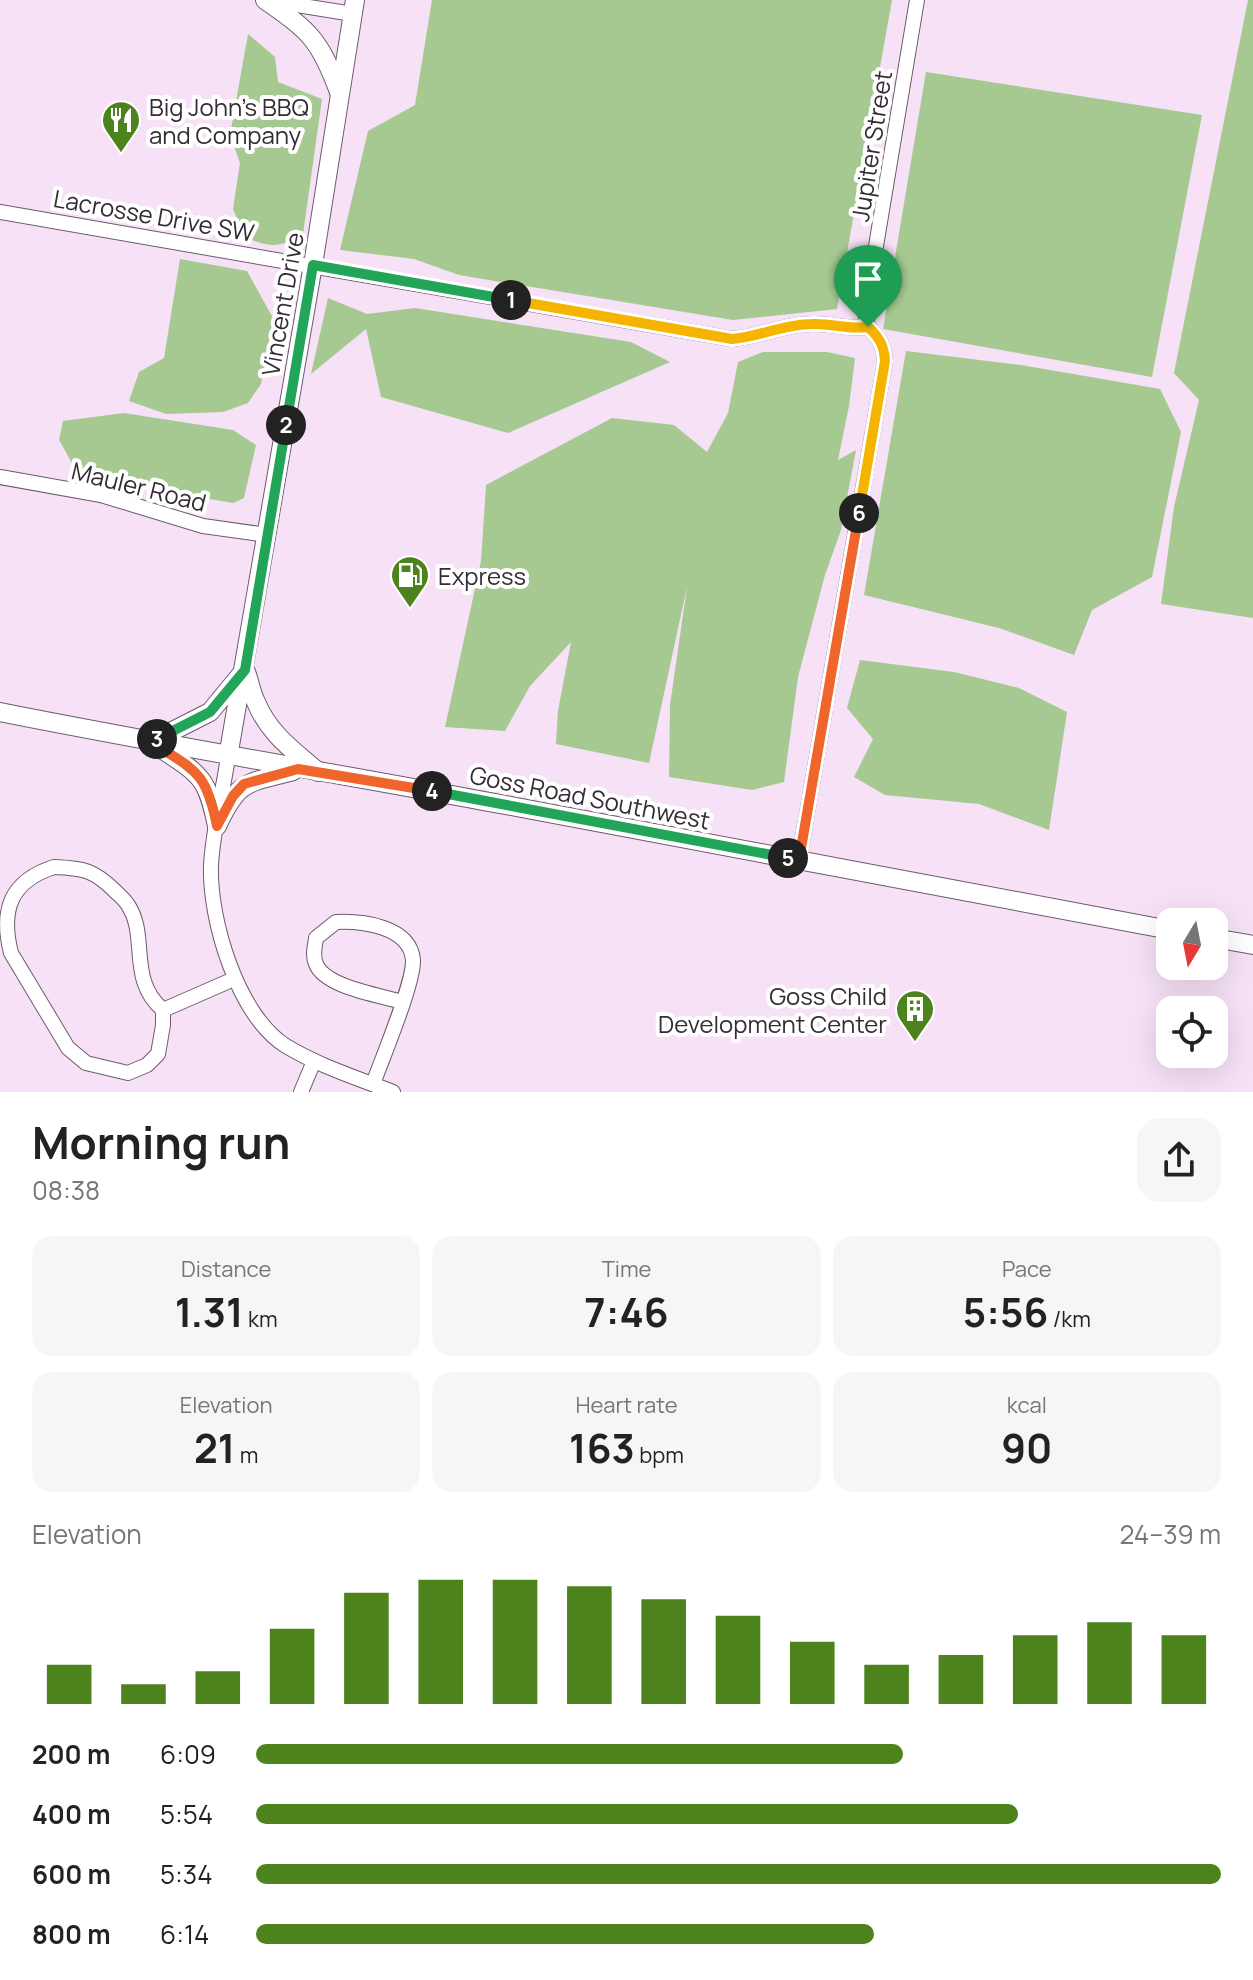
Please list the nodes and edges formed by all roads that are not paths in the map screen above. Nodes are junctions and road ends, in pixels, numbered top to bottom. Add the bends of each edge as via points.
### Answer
1 (266, 0) edge
2 (917, 0) edge
3 (289, 2) edge
4 (354, 7) edge
5 (339, 93) junction
6 (0, 212) edge
7 (313, 265) junction
8 (868, 327) junction
9 (0, 477) edge
10 (267, 535) junction
11 (245, 670) junction
12 (0, 712) edge
13 (151, 742) junction
14 (228, 757) junction
15 (298, 769) junction
16 (321, 774) junction
17 (217, 826) junction
18 (799, 860) junction
19 (1156, 927) edge
20 (1228, 941) edge
21 (1253, 945) edge
22 (234, 979) junction
23 (402, 1002) junction
24 (163, 1010) junction
25 (314, 1061) junction
26 (373, 1084) junction
27 (301, 1092) edge
28 (393, 1092) edge

1 - 3 street
1 - 5 street via 311,36 325,55
2 - 8 street, Jupiter Street via 865,312
3 - 4 street
4 - 5 street, Vincent Drive
5 - 7 street, Vincent Drive
6 - 7 street, Lacrosse Drive SW
7 - 8 street, Lacrosse Drive SW via 732,339 790,326
7 - 10 street, Vincent Drive
8 - 18 street, Jupiter Street via 879,337 885,361
9 - 10 street, Mauler Road via 101,495 203,526
10 - 11 street, Vincent Drive
11 - 13 street via 210,712
11 - 14 street, Vincent Drive
11 - 16 street via 267,724
12 - 13 street, Goss Road Southwest
13 - 14 street, Goss Road Southwest
13 - 17 street via 203,778
14 - 15 street, Goss Road Southwest
14 - 17 street
15 - 16 street, Goss Road Southwest
15 - 17 street via 244,784
16 - 18 street, Goss Road Southwest
17 - 22 street via 213,893
18 - 19 street, Goss Road Southwest
20 - 21 street
22 - 24 street
22 - 25 street via 259,1019 283,1044
23 - 23 street via 413,959 406,942 390,930 336,922 316,938 316,966 326,977
23 - 26 street
24 - 24 street via 158,1054 147,1065 128,1073 86,1063 68,1048 11,953 3,921 8,900 34,874 54,867 99,874 129,906 140,972 153,1002
25 - 26 street
25 - 27 street
26 - 28 street

